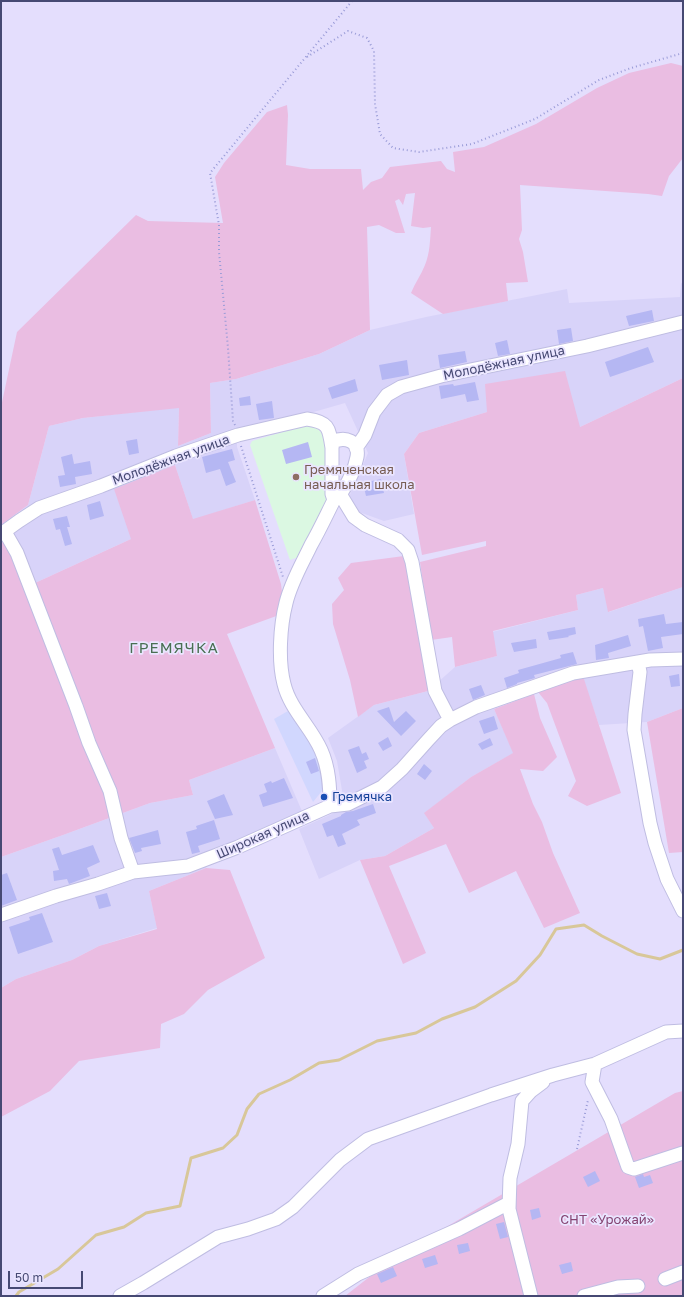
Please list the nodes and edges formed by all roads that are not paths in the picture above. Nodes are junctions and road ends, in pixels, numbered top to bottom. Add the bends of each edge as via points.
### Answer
1 (683, 322) edge
2 (332, 448) junction
3 (356, 448) junction
4 (337, 497) junction
5 (3, 533) edge
6 (683, 659) edge
7 (638, 662) junction
8 (450, 720) junction
9 (330, 806) junction
10 (133, 872) junction
11 (683, 911) edge
12 (1, 915) edge
13 (683, 1031) edge
14 (595, 1064) junction
15 (553, 1076) junction
16 (683, 1153) edge
17 (509, 1204) junction
18 (683, 1272) edge
19 (665, 1279) dead end
20 (638, 1286) dead end
21 (120, 1296) edge
22 (322, 1296) edge
23 (531, 1296) edge
24 (584, 1296) edge

1 - 3 street, Молодёжная улица via 401,387 387,396 374,412 365,435
2 - 3 street via 334,442 346,439
2 - 4 street, Молодёжная улица via 332,494
2 - 5 street, Молодёжная улица via 329,430 324,424 312,419 238,435 39,508
3 - 4 street via 357,456 352,470
4 - 8 street via 354,517 398,540 408,550 435,690
4 - 9 street via 290,591 281,646 284,685 321,750 330,781
5 - 10 street via 17,553 89,743 110,791 121,838
6 - 7 street, Широкая улица
7 - 8 street, Широкая улица via 573,673 476,707
7 - 11 street via 640,672 634,730 650,823 667,879
8 - 9 street, Широкая улица via 382,786 348,804
9 - 10 street, Широкая улица via 188,866
10 - 12 street, Широкая улица
13 - 14 street via 666,1032
14 - 15 street
14 - 16 street via 592,1082 611,1120 630,1169
15 - 17 street via 531,1091 522,1101 518,1144 510,1178
15 - 21 street via 491,1095 368,1139 340,1160 293,1207 276,1219 218,1237
17 - 22 street via 358,1274
17 - 23 street
18 - 19 street
20 - 24 street via 618,1287

